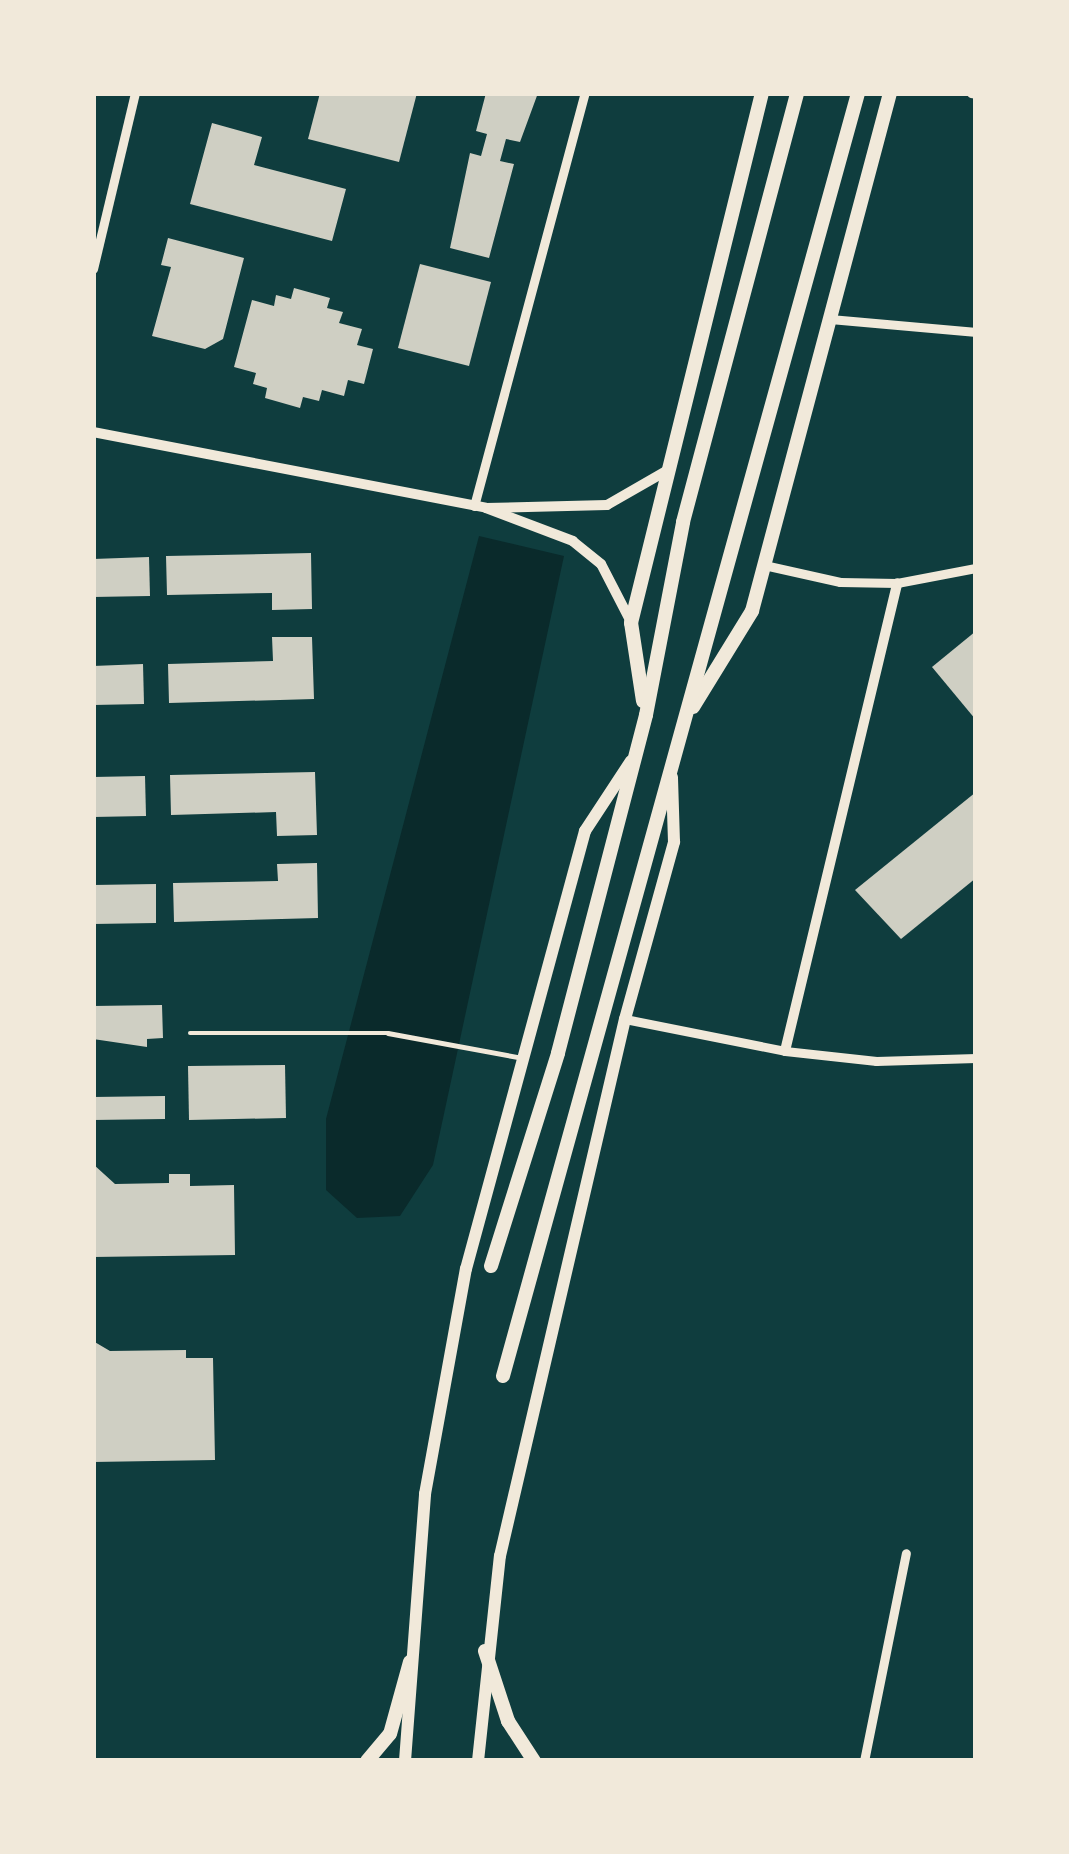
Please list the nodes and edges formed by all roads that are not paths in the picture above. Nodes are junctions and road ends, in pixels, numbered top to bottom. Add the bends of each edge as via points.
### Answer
1 (135, 93) edge
2 (586, 93) edge
3 (762, 93) edge
4 (797, 93) edge
5 (858, 93) edge
6 (890, 93) edge
7 (93, 269) edge
8 (830, 319) junction
9 (974, 333) edge
10 (93, 432) edge
11 (668, 470) junction
12 (480, 507) junction
13 (764, 565) junction
14 (976, 568) edge
15 (897, 583) junction
16 (631, 622) junction
17 (646, 715) junction
18 (684, 722) junction
19 (635, 754) junction
20 (672, 765) junction
21 (625, 1019) junction
22 (190, 1033) dead end
23 (784, 1051) junction
24 (519, 1057) junction
25 (976, 1058) edge
26 (490, 1266) dead end
27 (503, 1376) dead end
28 (906, 1553) dead end
29 (485, 1651) junction
30 (410, 1661) junction
31 (367, 1761) edge
32 (405, 1761) edge
33 (478, 1761) edge
34 (534, 1761) edge
35 (864, 1761) edge

1 - 7 street
2 - 12 street
3 - 11 main road
4 - 17 main road via 682,523
5 - 18 main road
6 - 8 main road
8 - 9 street
8 - 13 main road
10 - 12 street
11 - 12 street via 607,505
11 - 16 main road
12 - 16 street via 573,541 601,564
13 - 15 street via 840,582
13 - 18 main road via 752,610
14 - 15 street
15 - 23 street
16 - 17 main road
17 - 19 main road
18 - 20 main road
19 - 24 main road via 585,830
19 - 26 main road via 558,1053
20 - 21 main road via 674,842
20 - 27 main road
21 - 23 street
21 - 29 main road via 510,1510
22 - 24 lane via 388,1033
23 - 25 street via 876,1061
24 - 30 main road via 466,1269 425,1495
28 - 35 street
29 - 33 main road
29 - 34 main road via 508,1721
30 - 31 main road via 390,1734
30 - 32 main road

